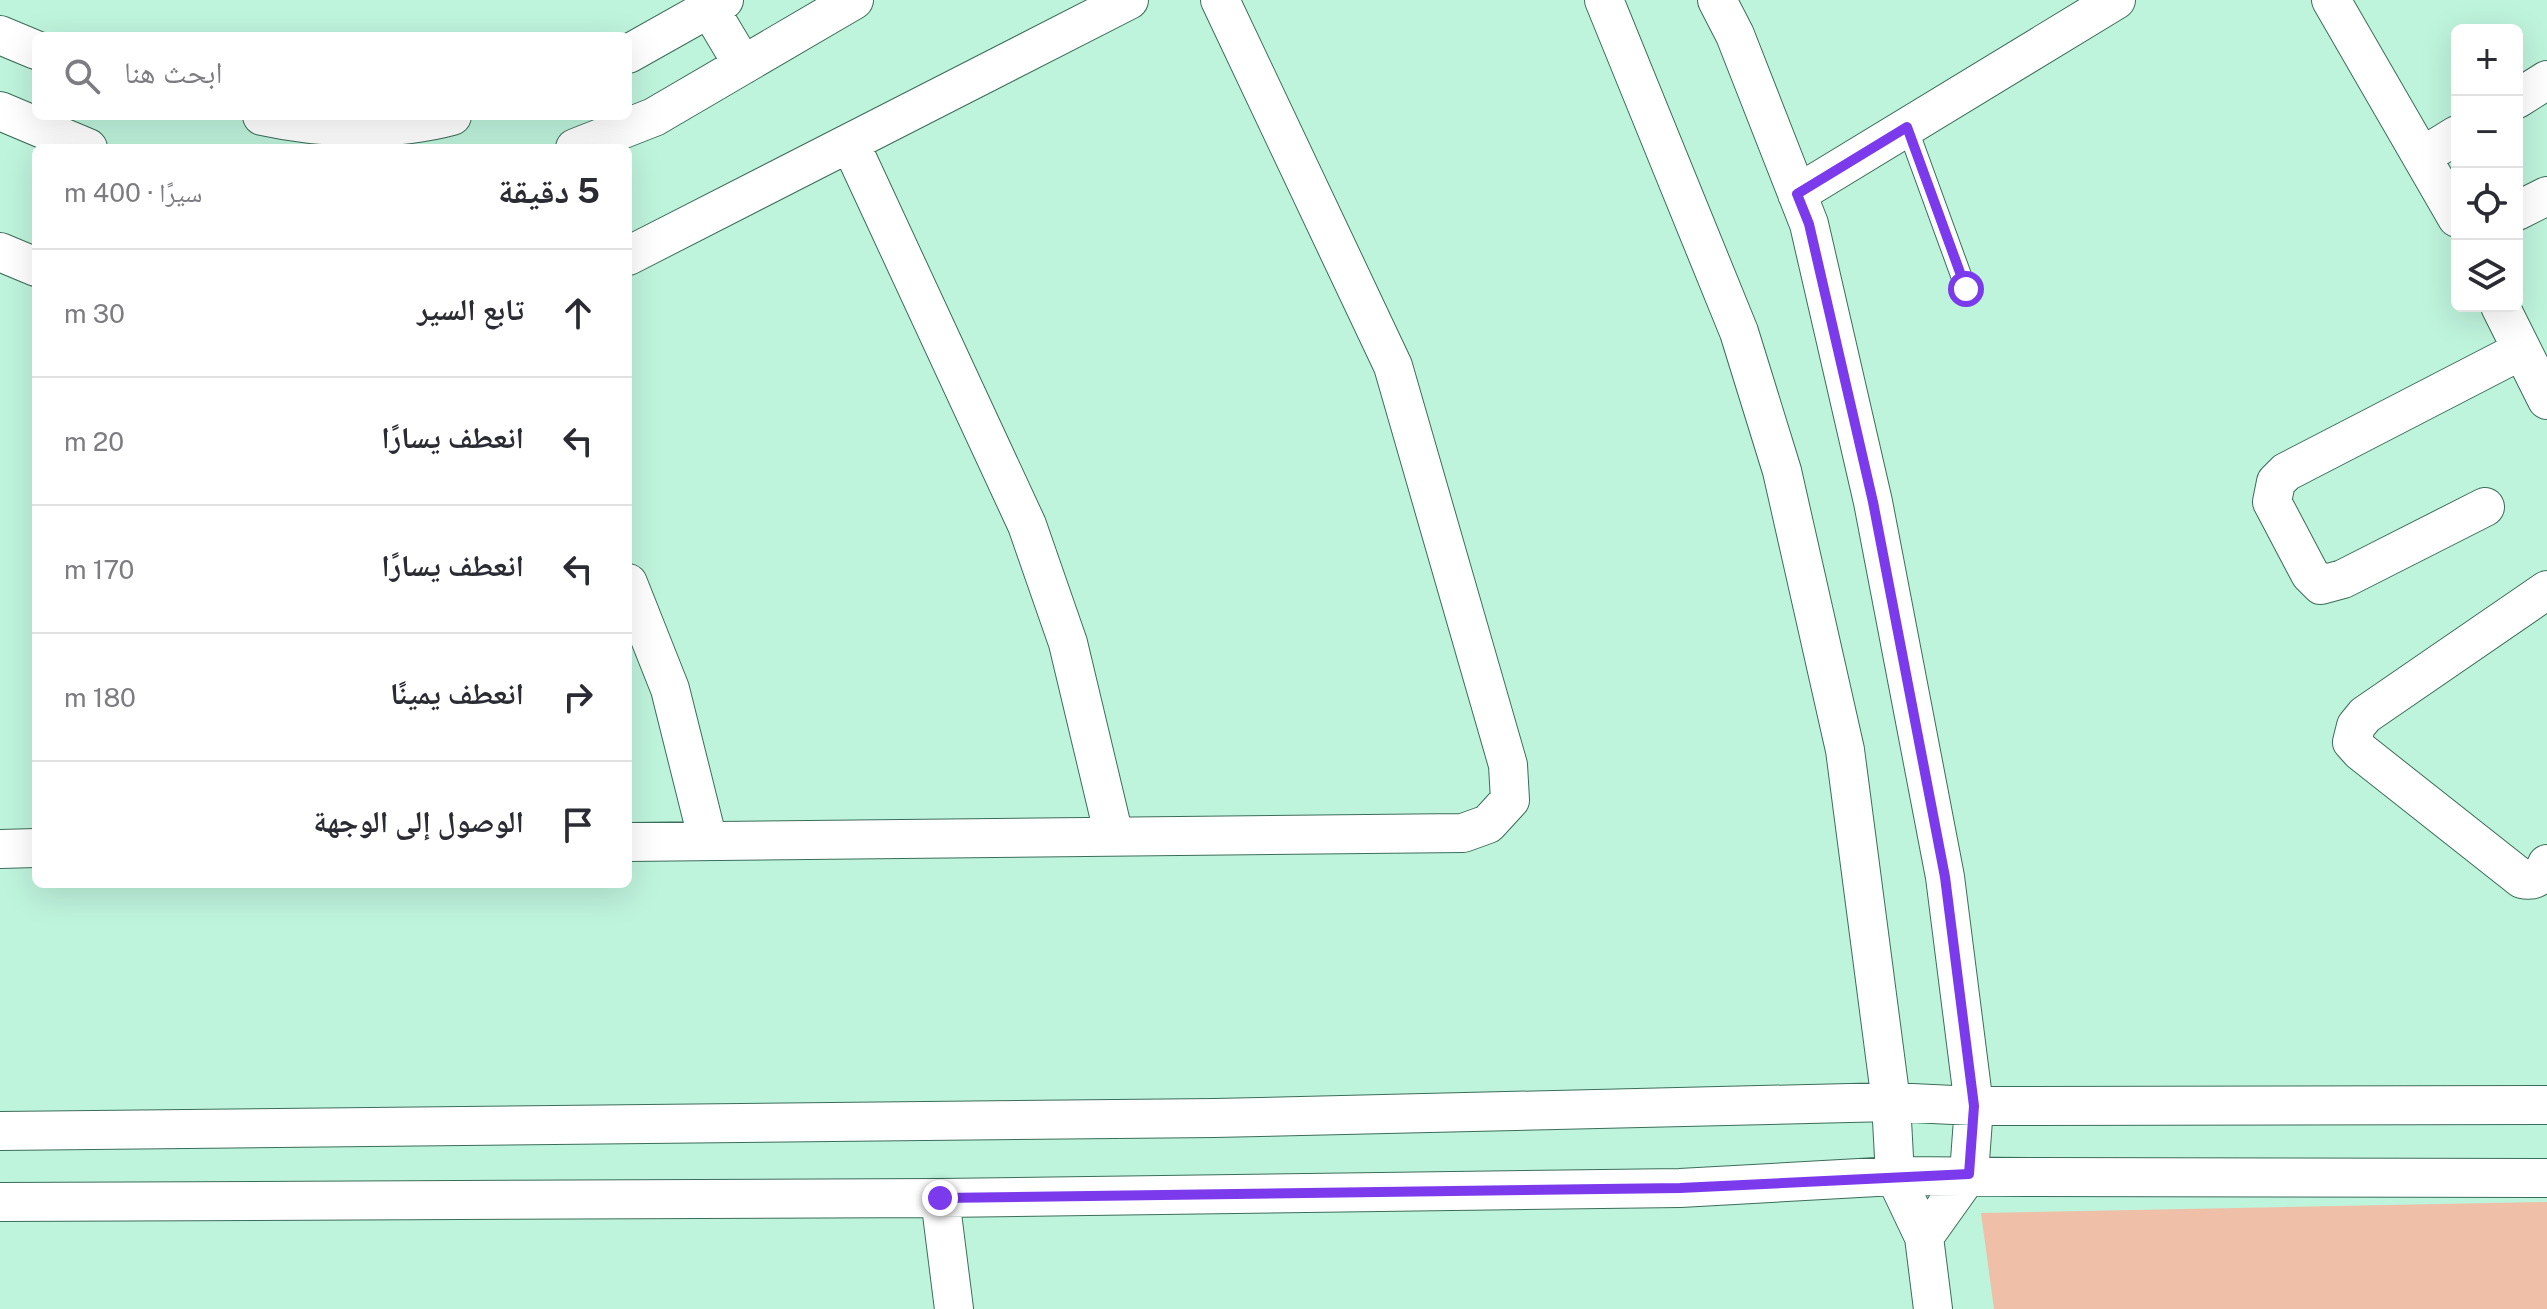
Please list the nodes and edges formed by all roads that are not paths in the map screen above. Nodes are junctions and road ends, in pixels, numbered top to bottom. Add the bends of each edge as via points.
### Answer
1 (854, 0) edge
2 (1129, 0) edge
3 (1220, 0) edge
4 (1604, 0) edge
5 (1717, 0) edge
6 (2116, 0) edge
7 (2331, 0) edge
8 (717, 4) edge
9 (0, 35) edge
10 (32, 48) edge
11 (632, 52) edge
12 (743, 65) junction
13 (2547, 80) edge
14 (2522, 96) edge
15 (0, 111) edge
16 (291, 120) edge
17 (423, 120) edge
18 (1907, 127) junction
19 (2451, 139) edge
20 (850, 143) junction
21 (78, 144) edge
22 (585, 144) edge
23 (2423, 156) junction
24 (1797, 194) junction
25 (2547, 196) edge
26 (2451, 207) edge
27 (2523, 208) edge
28 (0, 252) edge
29 (632, 254) edge
30 (32, 265) edge
31 (1966, 289) dead end
32 (2503, 312) edge
33 (2522, 350) junction
34 (2547, 400) edge
35 (2485, 507) dead end
36 (2547, 590) edge
37 (632, 593) edge
38 (1114, 836) junction
39 (708, 841) junction
40 (632, 842) edge
41 (32, 848) edge
42 (0, 849) edge
43 (2547, 864) edge
44 (1891, 1102) junction
45 (2547, 1105) edge
46 (1974, 1106) junction
47 (0, 1131) edge
48 (1969, 1174) junction
49 (1895, 1176) junction
50 (2547, 1178) edge
51 (940, 1198) junction
52 (0, 1202) edge
53 (1924, 1237) junction
54 (954, 1309) edge
55 (1933, 1309) edge

1 - 12 street
2 - 20 street
3 - 38 street via 1393,366 1508,765 1510,800 1488,824 1463,833
4 - 44 street via 1739,332 1782,471 1845,750
5 - 24 street
6 - 18 street
7 - 23 street
8 - 11 street
8 - 12 street
9 - 10 street
12 - 22 street via 654,117
13 - 14 street
15 - 21 street
16 - 17 street via 386,125
18 - 24 street
18 - 31 lane
19 - 23 street
20 - 29 street
20 - 38 street via 1027,525 1068,643
23 - 26 street
24 - 46 street via 1809,224 1873,502 1945,877
25 - 27 street
28 - 30 street
32 - 33 street
33 - 34 street
33 - 35 street via 2286,472 2272,491 2272,502 2321,585 2343,579
36 - 43 street via 2365,715 2352,742 2522,879 2540,876
37 - 39 street via 670,689
38 - 39 street
39 - 40 street
41 - 42 street
44 - 46 street
44 - 47 street via 1214,1118
44 - 49 street
45 - 46 street
46 - 48 street
48 - 49 street
48 - 50 street
48 - 53 street
49 - 51 street via 1680,1188
49 - 53 street
51 - 52 street
51 - 54 street
53 - 55 street

